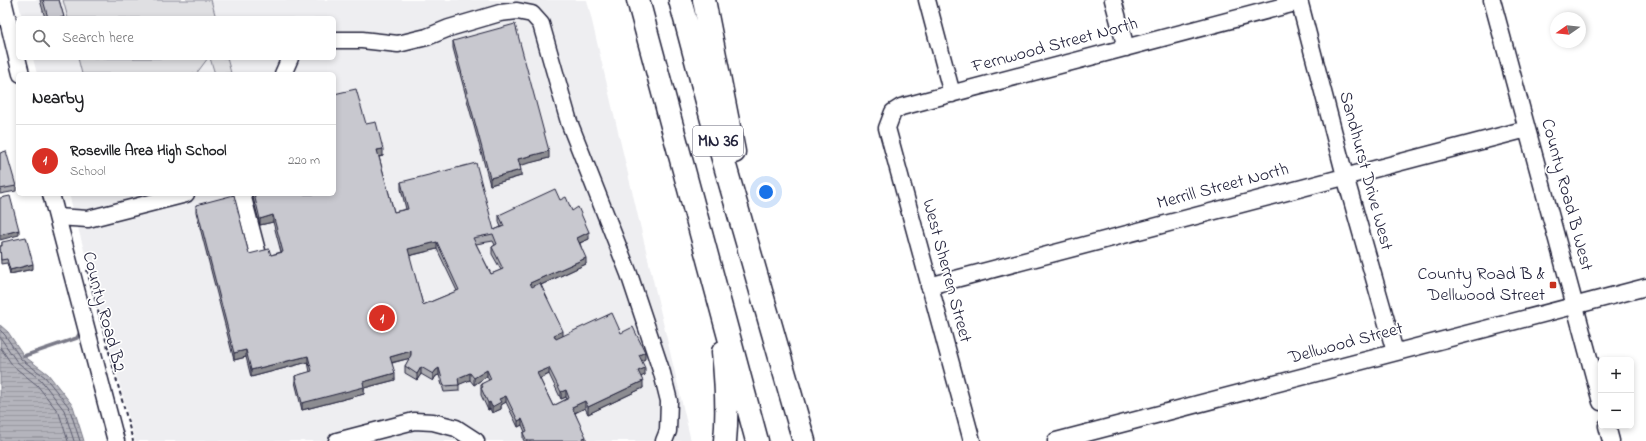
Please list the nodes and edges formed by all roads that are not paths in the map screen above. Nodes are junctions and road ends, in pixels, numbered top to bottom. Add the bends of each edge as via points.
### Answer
1 (638, 0) edge
2 (680, 0) edge
3 (704, 0) edge
4 (927, 0) edge
5 (1113, 0) edge
6 (1492, 0) edge
7 (1299, 1) edge
8 (2, 4) edge
9 (336, 40) edge
10 (1126, 48) junction
11 (16, 53) edge
12 (18, 60) edge
13 (289, 60) edge
14 (21, 72) edge
15 (284, 72) edge
16 (952, 94) junction
17 (893, 112) joint
18 (1527, 129) junction
19 (1345, 176) junction
20 (52, 196) edge
21 (178, 196) edge
22 (243, 196) edge
23 (57, 217) junction
24 (257, 251) edge
25 (714, 275) junction
26 (758, 281) junction
27 (929, 286) junction
28 (1646, 287) edge
29 (1575, 305) junction
30 (1395, 352) junction
31 (1599, 393) edge
32 (1608, 429) edge
33 (116, 441) edge
34 (337, 441) edge
35 (476, 441) edge
36 (664, 441) edge
37 (725, 441) edge
38 (757, 441) edge
39 (804, 441) edge
40 (972, 441) edge
41 (1056, 441) edge
42 (1611, 441) edge

1 - 25 highway, MN 36
2 - 26 highway, MN 36
3 - 26 highway
4 - 16 street
5 - 10 street
6 - 18 street, County Road B West
7 - 10 street, Fernwood Street North
7 - 19 street, Sandhurst Drive West
8 - 11 street
9 - 36 street via 398,44 500,13 532,14 540,24 569,122 629,274 662,373 669,401 668,431
10 - 16 street, Fernwood Street North
12 - 14 street
13 - 15 street
16 - 17 street, Fernwood Street North via 901,107
17 - 27 street, West Sherren Street via 887,128
18 - 19 street, Merrill Street North
18 - 29 street, County Road B West
19 - 27 street, Merrill Street North
19 - 30 street, Sandhurst Drive West
20 - 23 street, County Road B2
21 - 23 street via 88,220
22 - 24 street
23 - 33 street, County Road B2
25 - 37 highway via 726,389
25 - 38 highway, MN 36
26 - 39 highway, MN 36
27 - 40 street, West Sherren Street
28 - 29 street, Dellwood Street
29 - 30 street, Dellwood Street
29 - 31 street, County Road B West
30 - 41 street, Dellwood Street
32 - 42 street
34 - 35 street via 414,421 433,422 456,428

